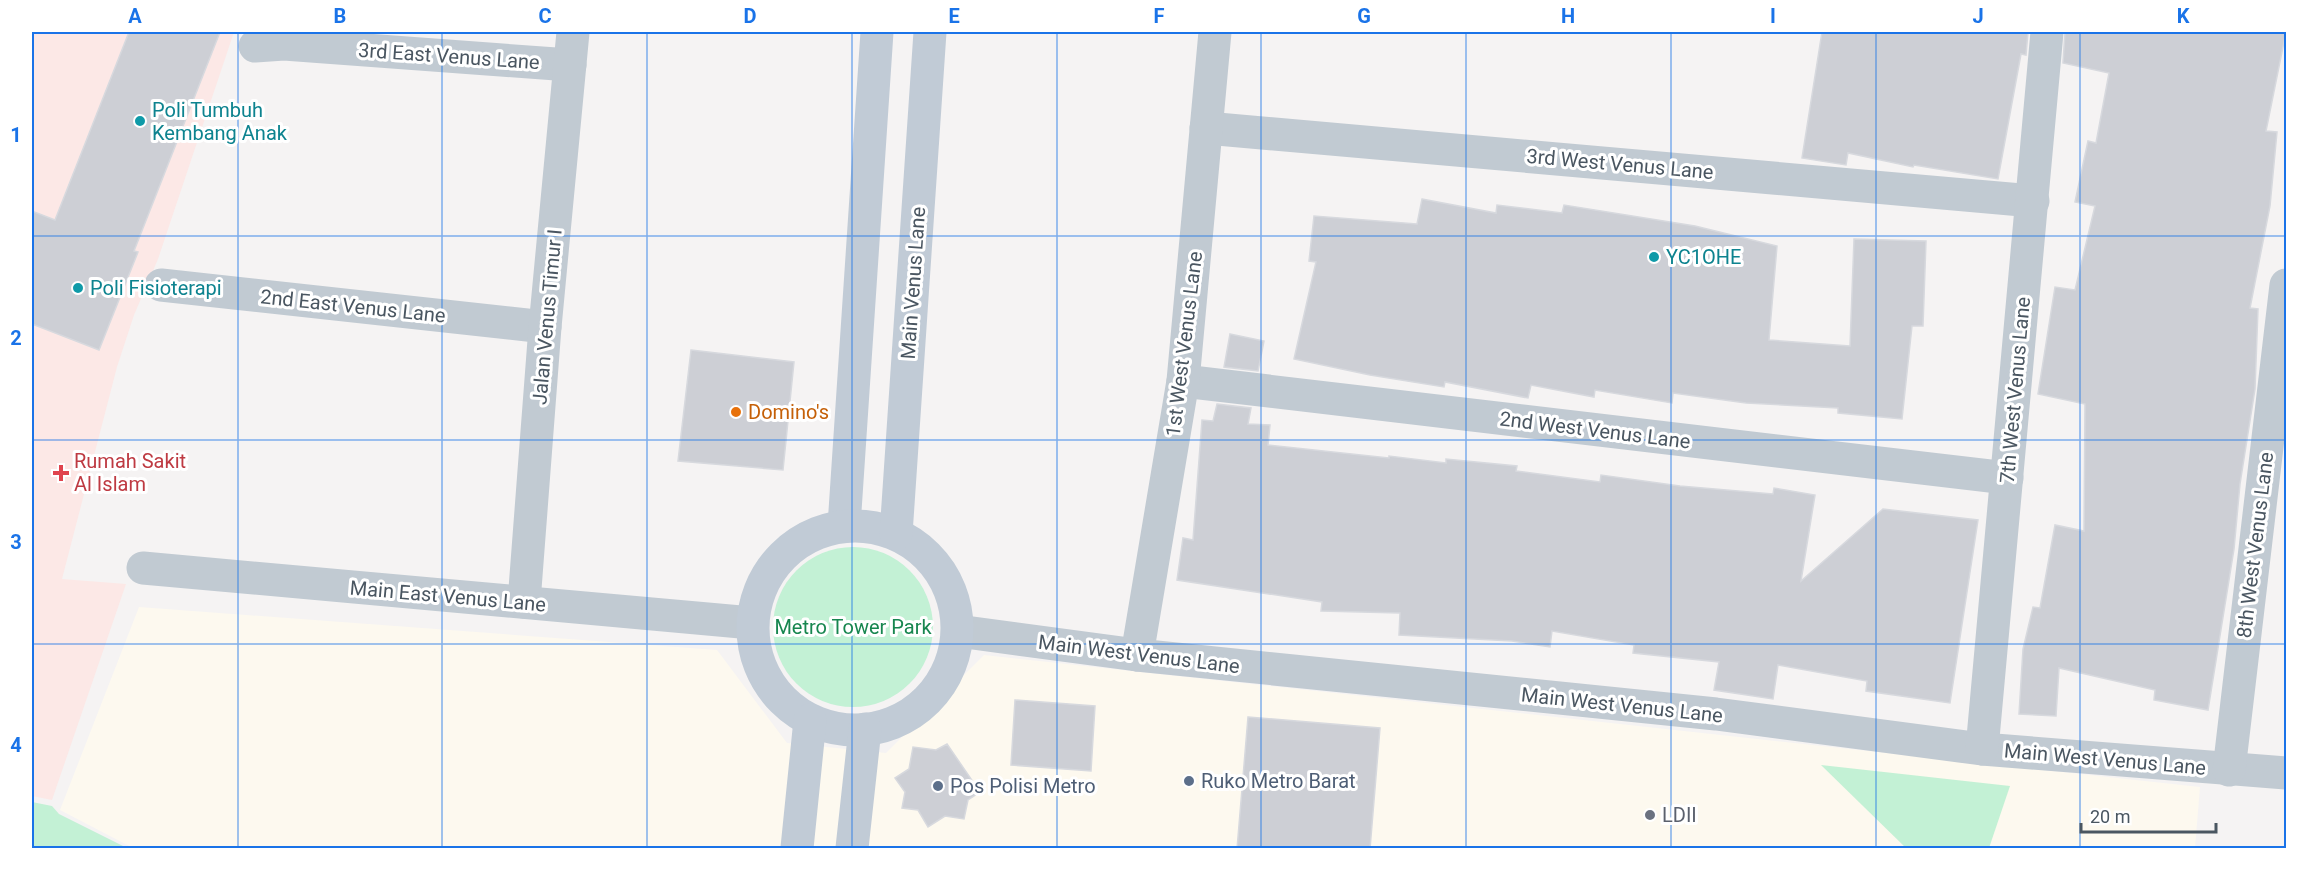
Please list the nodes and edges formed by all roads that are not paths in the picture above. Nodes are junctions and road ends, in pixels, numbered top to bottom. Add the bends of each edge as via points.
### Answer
1 (573, 32) edge
2 (876, 32) edge
3 (930, 32) edge
4 (1215, 32) edge
5 (2047, 32) edge
6 (255, 46) dead end
7 (570, 65) junction
8 (1206, 128) junction
9 (2033, 201) junction
10 (161, 285) dead end
11 (2286, 285) edge
12 (545, 327) junction
13 (1183, 381) junction
14 (2007, 478) junction
15 (844, 526) junction
16 (896, 534) junction
17 (143, 568) dead end
18 (524, 602) junction
19 (752, 623) junction
20 (958, 631) junction
21 (1137, 655) junction
22 (810, 720) junction
23 (866, 729) junction
24 (1982, 749) junction
25 (2229, 770) junction
26 (2286, 773) edge
27 (797, 849) edge
28 (852, 849) edge

1 - 7 street, Jalan Venus Timur I
2 - 15 street
3 - 16 street, Main Venus Lane
4 - 8 street, 1st West Venus Lane
5 - 9 street, 7th West Venus Lane
6 - 7 street, 3rd East Venus Lane via 296,45
7 - 12 street, Jalan Venus Timur I
8 - 9 street, 3rd West Venus Lane
8 - 13 street, 1st West Venus Lane
9 - 14 street, 7th West Venus Lane
10 - 12 street, 2nd East Venus Lane
11 - 25 street, 8th West Venus Lane
12 - 18 street, Jalan Venus Timur I
13 - 14 street, 2nd West Venus Lane
13 - 21 street, 1st West Venus Lane
14 - 24 street, 7th West Venus Lane
15 - 16 street
15 - 19 street via 816,534 784,555 771,569 758,595
16 - 20 street via 922,550 942,573 955,601
17 - 18 street, Main East Venus Lane
18 - 19 street, Main East Venus Lane
19 - 22 street via 755,652 766,680 785,703
20 - 21 street, Main West Venus Lane
20 - 23 street via 953,660 940,686 920,708 894,723
21 - 24 street, Main West Venus Lane via 1716,714
22 - 23 street via 837,728
22 - 27 street
23 - 28 street
24 - 25 street, Main West Venus Lane
25 - 26 street, Main West Venus Lane

